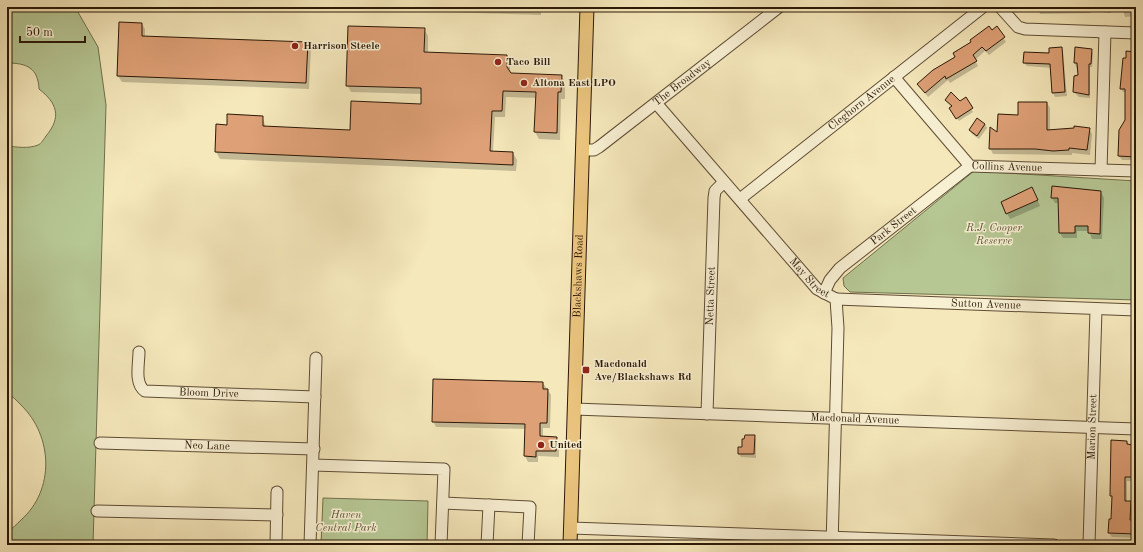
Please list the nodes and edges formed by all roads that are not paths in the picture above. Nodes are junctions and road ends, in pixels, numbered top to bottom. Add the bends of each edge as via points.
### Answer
1 (587, 7) edge
2 (982, 7) edge
3 (1000, 7) edge
4 (772, 9) edge
5 (1105, 32) junction
6 (1136, 33) edge
7 (894, 78) junction
8 (656, 103) junction
9 (582, 150) junction
10 (970, 166) junction
11 (1101, 170) junction
12 (1136, 171) edge
13 (724, 182) junction
14 (740, 200) junction
15 (824, 293) junction
16 (836, 299) junction
17 (1096, 308) junction
18 (1136, 310) edge
19 (139, 352) dead end
20 (316, 358) dead end
21 (315, 397) junction
22 (574, 409) junction
23 (707, 414) junction
24 (836, 418) junction
25 (1092, 427) junction
26 (1136, 429) edge
27 (100, 443) dead end
28 (314, 449) junction
29 (313, 465) junction
30 (277, 492) dead end
31 (443, 504) junction
32 (489, 505) junction
33 (97, 511) dead end
34 (277, 515) junction
35 (571, 528) junction
36 (832, 541) edge
37 (276, 545) edge
38 (310, 545) edge
39 (441, 545) edge
40 (488, 545) edge
41 (528, 545) edge
42 (570, 545) edge
43 (1054, 545) edge
44 (1089, 545) edge

1 - 9 main road, Blackshaws Road
2 - 7 street, Cleghorn Avenue
3 - 5 street via 1018,27 1025,29
4 - 8 street, The Broadway
5 - 6 street
5 - 11 street
7 - 10 street, Collins Avenue
7 - 14 street, Cleghorn Avenue
8 - 9 street, The Broadway via 599,147 594,150
8 - 13 street, May Street
9 - 22 main road, Blackshaws Road
10 - 11 street, Collins Avenue
10 - 15 street, Park Street via 840,268
11 - 12 street, Collins Avenue
13 - 14 street, May Street
13 - 23 street, Netta Street via 715,191 714,198
14 - 15 street, May Street via 810,281
15 - 16 street, May Street
16 - 17 street, Sutton Avenue
16 - 24 street, May Street
17 - 18 street, Sutton Avenue
17 - 25 street, Marion Street
19 - 21 street, Bloom Drive via 138,379 145,391
20 - 21 street
21 - 28 street
22 - 23 street, Macdonald Avenue
22 - 35 main road, Blackshaws Road
23 - 24 street, Macdonald Avenue
24 - 25 street, Macdonald Avenue
24 - 36 street, May Street
25 - 26 street, Macdonald Avenue
25 - 44 street, Marion Street
27 - 28 street, Neo Lane
28 - 29 street
29 - 31 street via 444,468
29 - 38 street
30 - 34 street
31 - 32 street
31 - 39 street
32 - 40 street
32 - 41 street via 530,507
33 - 34 street
34 - 37 street
35 - 36 street
35 - 42 main road, Blackshaws Road
36 - 43 street

